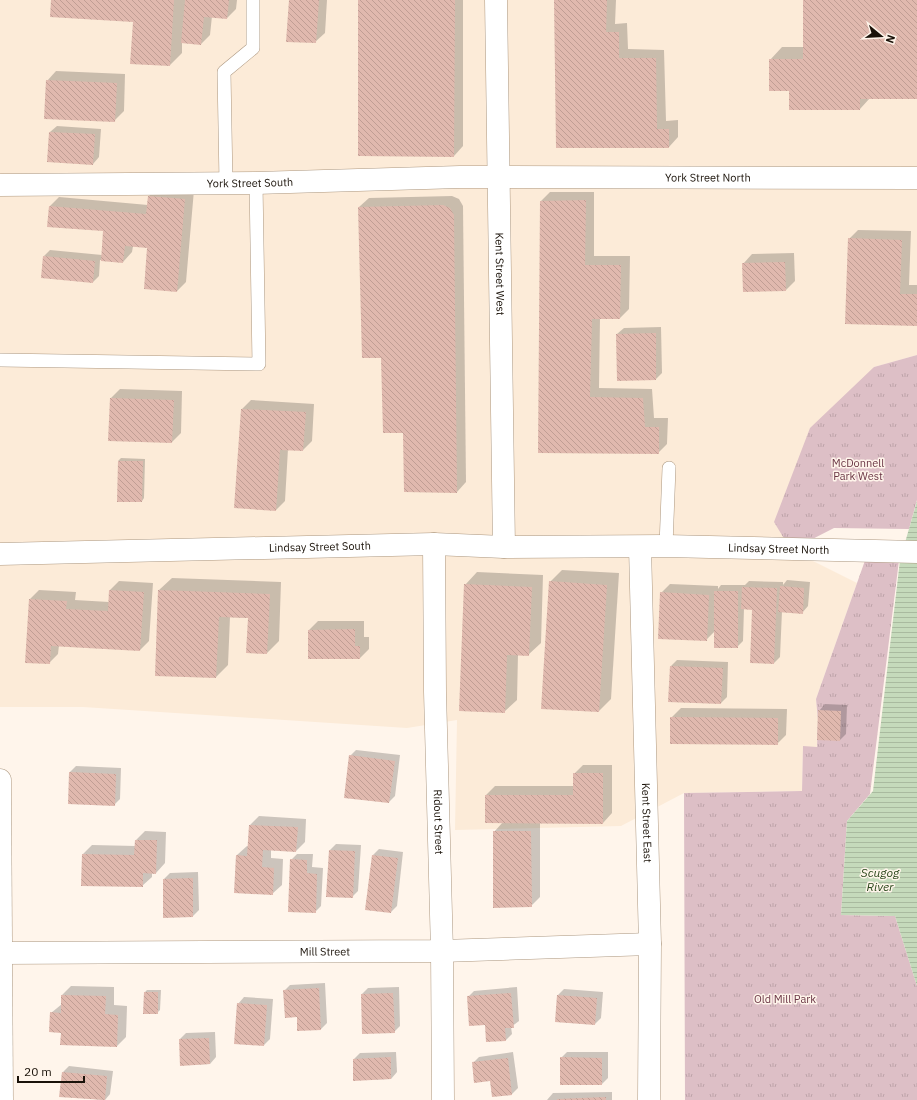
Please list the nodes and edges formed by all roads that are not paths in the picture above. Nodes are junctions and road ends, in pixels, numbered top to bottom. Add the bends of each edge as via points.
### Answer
1 (253, 0) edge
2 (496, 0) edge
3 (499, 177) junction
4 (917, 178) edge
5 (256, 182) junction
6 (226, 183) junction
7 (0, 185) edge
8 (0, 360) edge
9 (669, 468) dead end
10 (434, 544) junction
11 (666, 546) junction
12 (504, 547) junction
13 (640, 547) junction
14 (917, 552) edge
15 (0, 554) edge
16 (0, 780) edge
17 (650, 944) junction
18 (442, 951) junction
19 (1, 953) edge
20 (2, 1100) edge
21 (443, 1100) edge
22 (649, 1100) edge

1 - 6 lane via 252,48 224,72
2 - 3 street, Kent Street West
3 - 4 street, York Street North
3 - 5 street, York Street South
3 - 12 street, Kent Street West
5 - 6 street, York Street South
5 - 8 lane via 259,364
6 - 7 street, York Street South
9 - 11 lane
10 - 12 street, Lindsay Street South
10 - 15 street, Lindsay Street South
10 - 18 street, Ridout Street
11 - 13 street, Lindsay Street North
11 - 14 street, Lindsay Street North
12 - 13 street, Lindsay Street South
13 - 17 street, Kent Street East
16 - 19 street
17 - 18 street, Mill Street
17 - 22 street, Kent Street East
18 - 19 street, Mill Street
18 - 21 street, Ridout Street
19 - 20 street

